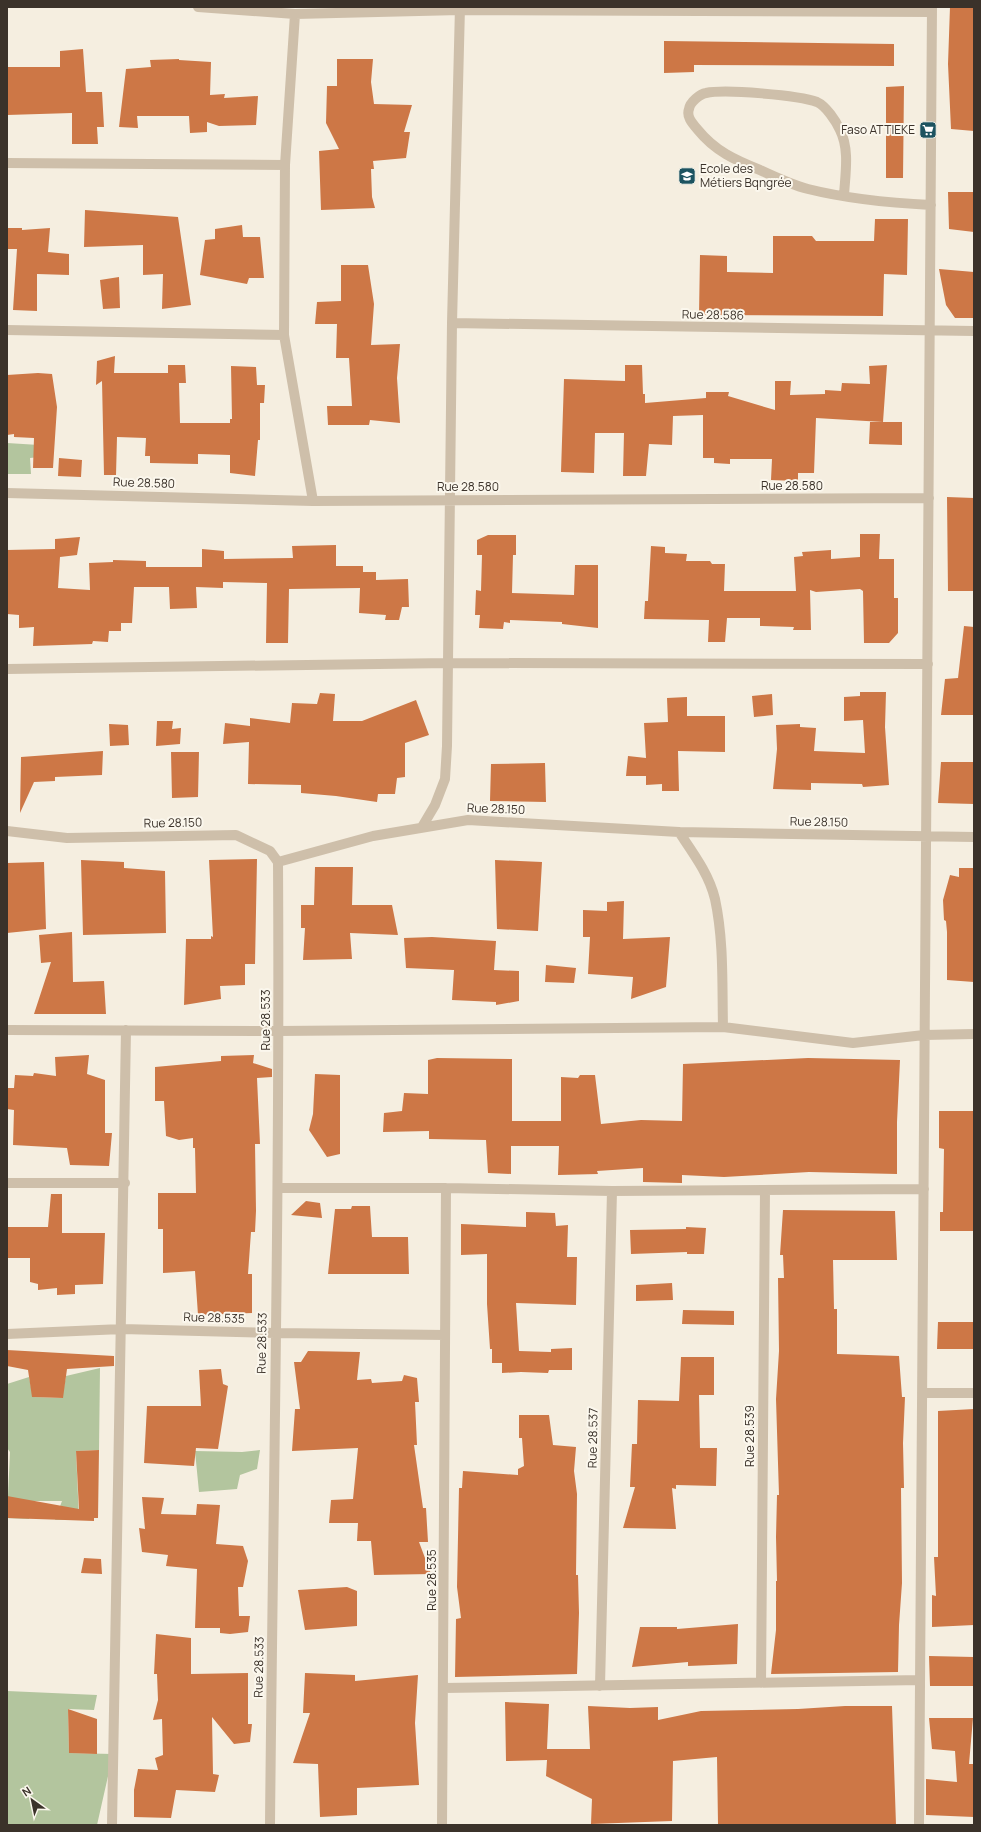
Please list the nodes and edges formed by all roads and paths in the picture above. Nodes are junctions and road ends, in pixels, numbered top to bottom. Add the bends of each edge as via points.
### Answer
1 (198, 7) edge
2 (460, 9) edge
3 (932, 9) edge
4 (295, 14) junction
5 (7, 164) edge
6 (285, 165) junction
7 (844, 196) junction
8 (930, 205) junction
9 (452, 323) junction
10 (7, 330) edge
11 (930, 331) junction
12 (974, 331) edge
13 (284, 335) junction
14 (7, 492) edge
15 (929, 498) junction
16 (450, 500) junction
17 (313, 501) junction
18 (449, 663) junction
19 (928, 664) junction
20 (7, 669) edge
21 (422, 827) junction
22 (7, 831) edge
23 (679, 832) junction
24 (926, 836) junction
25 (974, 837) edge
26 (278, 862) junction
27 (724, 1027) junction
28 (7, 1030) edge
29 (126, 1030) junction
30 (279, 1031) junction
31 (974, 1034) edge
32 (924, 1035) junction
33 (7, 1183) edge
34 (124, 1184) junction
35 (278, 1188) junction
36 (446, 1188) junction
37 (924, 1189) junction
38 (765, 1190) junction
39 (612, 1191) junction
40 (122, 1329) junction
41 (275, 1333) junction
42 (7, 1334) edge
43 (445, 1335) junction
44 (922, 1393) junction
45 (974, 1393) edge
46 (920, 1680) junction
47 (761, 1683) junction
48 (600, 1686) junction
49 (444, 1688) junction
50 (112, 1825) edge
51 (270, 1825) edge
52 (442, 1825) edge
53 (919, 1825) edge

1 - 4 street
2 - 3 street
2 - 4 street
2 - 9 street
3 - 8 street
4 - 6 street
5 - 6 street
6 - 13 street
7 - 7 street via 807,189 724,154 707,142 690,119 688,109 693,101 705,93 794,96 818,103 828,112 840,130 846,156
7 - 8 street
8 - 11 street
9 - 11 street, Rue 28.586
9 - 16 street
10 - 13 street
11 - 12 street, Rue 28.586
11 - 15 street
13 - 17 street
14 - 17 street, Rue 28.580
15 - 16 street, Rue 28.580
15 - 19 street
16 - 17 street, Rue 28.580
16 - 18 street
18 - 19 street
18 - 20 street
18 - 21 street via 445,779 435,805
19 - 24 street
21 - 23 street, Rue 28.150 via 468,820
21 - 26 street, Rue 28.150 via 373,836
22 - 26 street, Rue 28.150 via 67,838 236,835 270,851
23 - 24 street, Rue 28.150
23 - 27 street via 700,863 715,898 721,947
24 - 25 street, Rue 28.150
24 - 32 street
26 - 30 street, Rue 28.533
27 - 30 street
27 - 32 street via 853,1043
28 - 29 street
29 - 30 street
29 - 34 street
30 - 35 street, Rue 28.533
31 - 32 street
32 - 37 street
33 - 34 street
34 - 40 street
35 - 36 street
35 - 41 street, Rue 28.533
36 - 39 street
36 - 43 street, Rue 28.535
37 - 38 street
37 - 44 street
38 - 39 street
38 - 47 street, Rue 28.539
39 - 48 street, Rue 28.537
40 - 41 street, Rue 28.535
40 - 42 street, Rue 28.535
40 - 50 street
41 - 43 street, Rue 28.535
41 - 51 street, Rue 28.533
43 - 49 street, Rue 28.535
44 - 45 street
44 - 46 street
46 - 47 street
46 - 53 street
47 - 48 street
48 - 49 street
49 - 52 street, Rue 28.535

